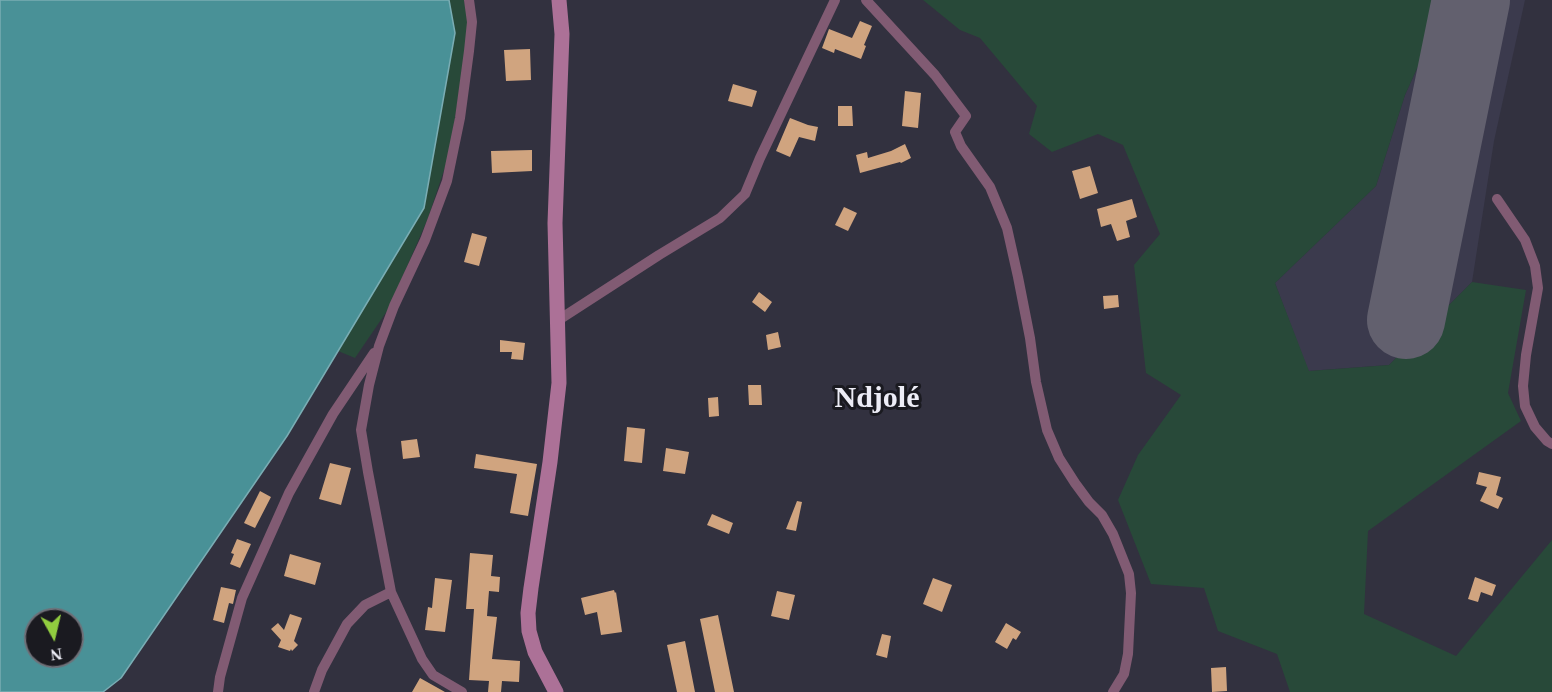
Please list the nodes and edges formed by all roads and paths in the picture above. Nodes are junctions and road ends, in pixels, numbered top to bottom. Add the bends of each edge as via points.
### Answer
1 (469, 0) edge
2 (559, 0) edge
3 (835, 0) edge
4 (866, 0) edge
5 (1497, 200) dead end
6 (557, 321) junction
7 (379, 346) junction
8 (1552, 444) edge
9 (391, 591) junction
10 (218, 692) edge
11 (314, 692) edge
12 (462, 692) edge
13 (556, 692) edge
14 (1113, 692) edge

1 - 7 street via 470,51 447,181
2 - 6 street via 562,34 555,223
3 - 6 street via 745,194 720,218
4 - 14 street via 935,75 966,116 955,132 990,188 1007,228 1047,430 1075,483 1102,514 1129,574 1128,654 1124,674
5 - 8 street via 1525,240 1535,266 1538,288 1523,386 1525,406 1535,427
6 - 13 street via 559,383 528,613 535,652
7 - 9 street via 361,430
7 - 10 street via 333,414 289,493 242,598
9 - 11 street via 365,605 347,624
9 - 12 street via 433,675

